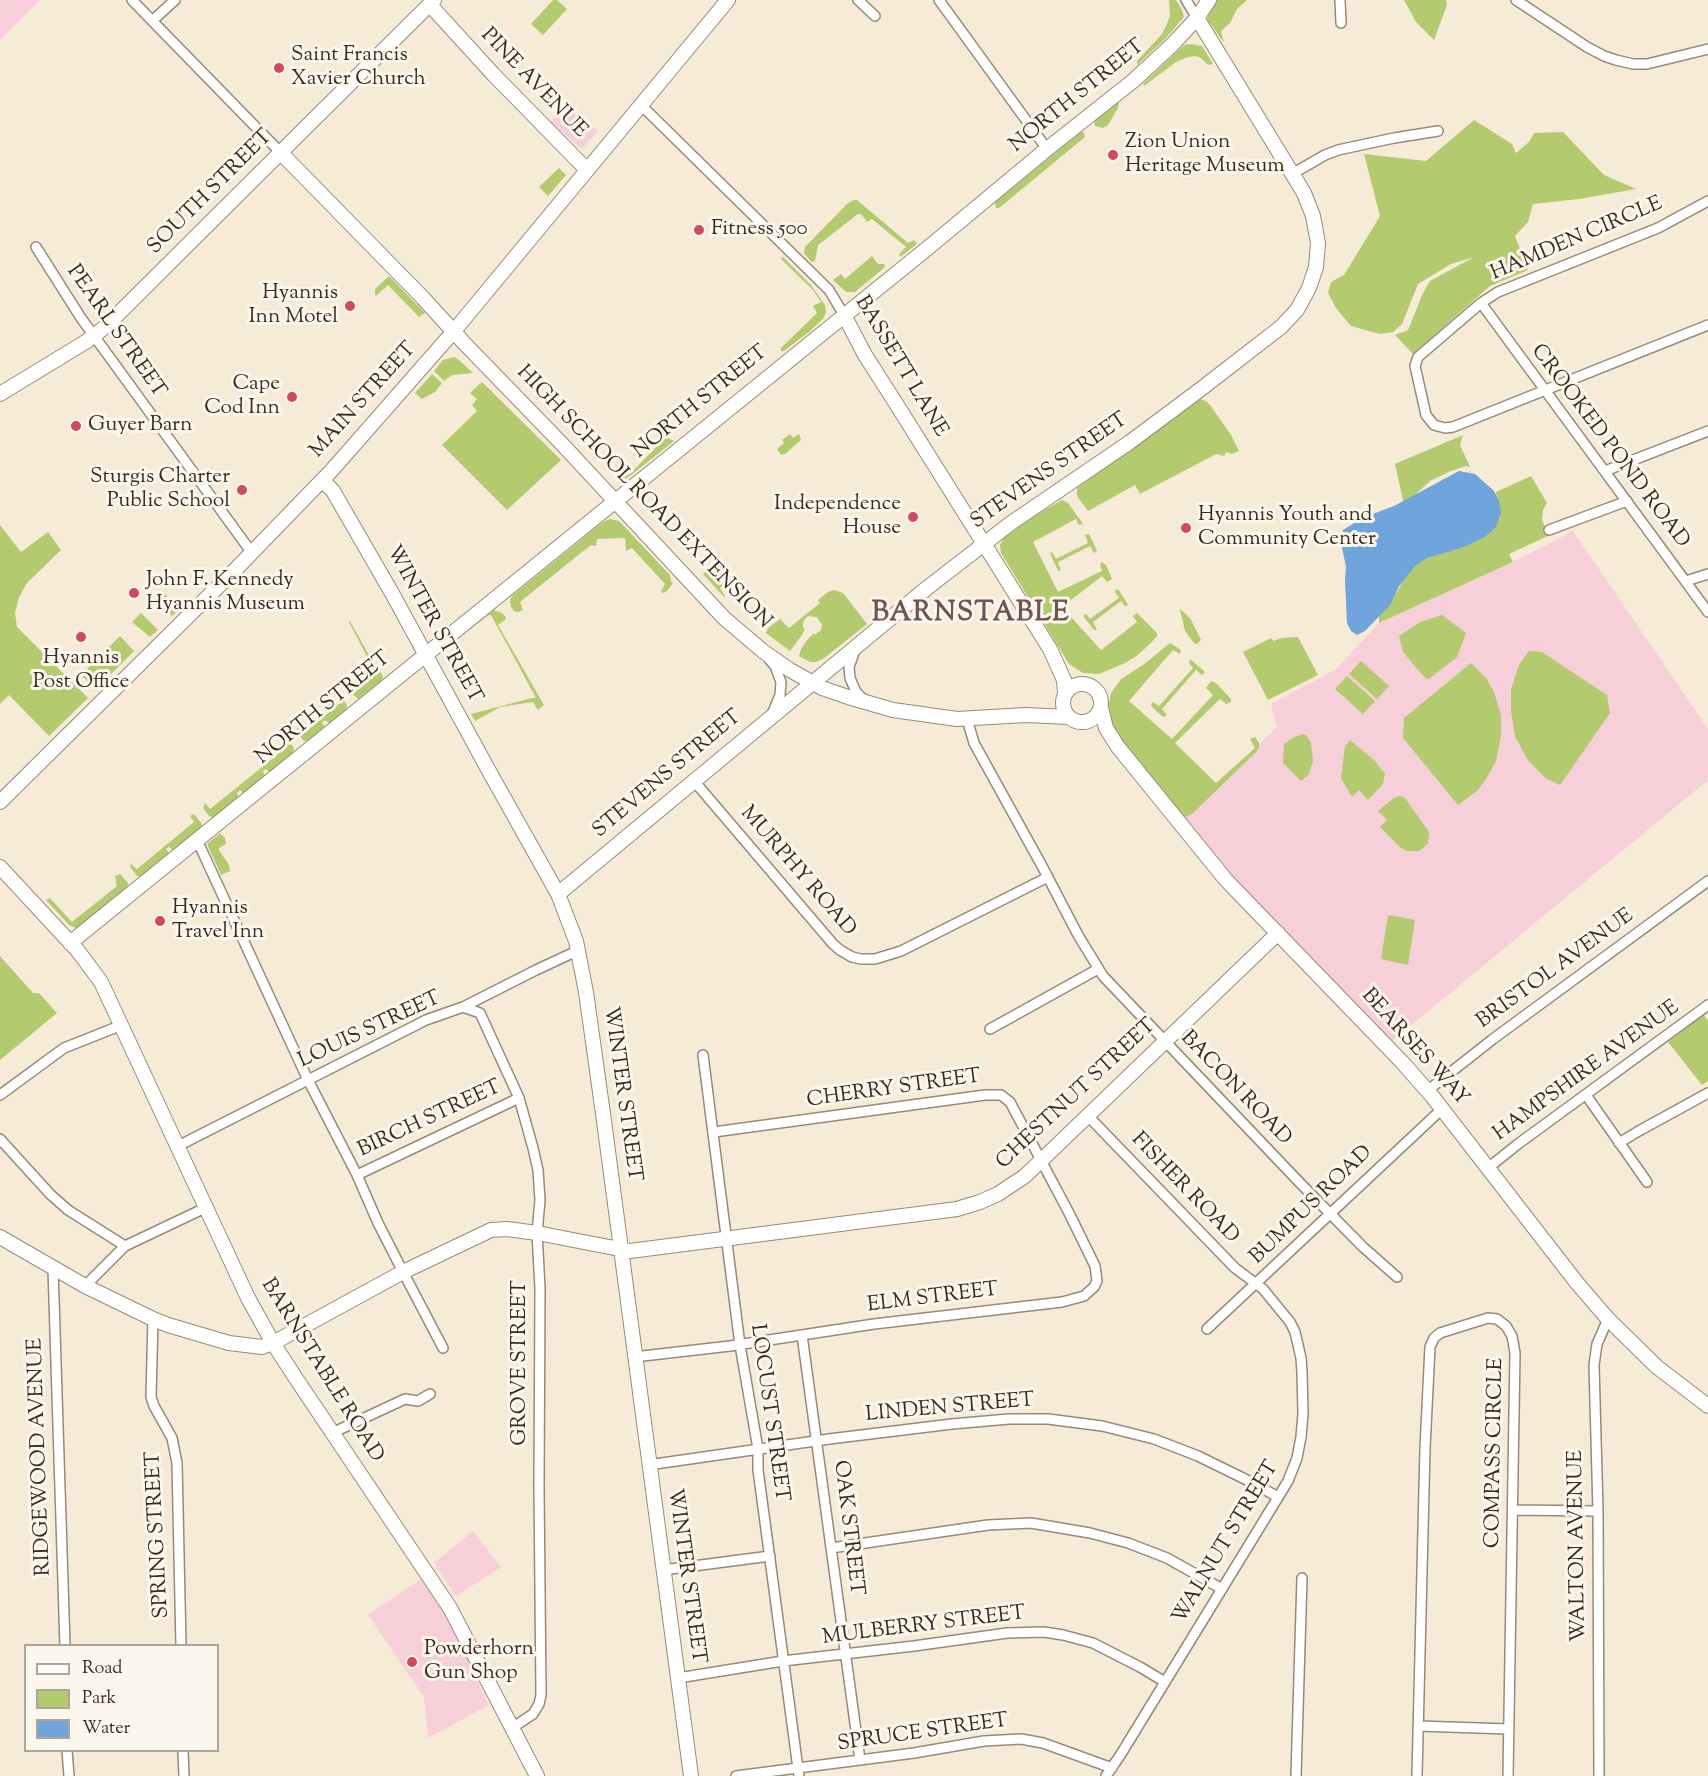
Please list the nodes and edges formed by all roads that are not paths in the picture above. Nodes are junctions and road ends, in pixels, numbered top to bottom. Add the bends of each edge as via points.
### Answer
1 (132, 0) edge
2 (175, 0) edge
3 (728, 0) edge
4 (858, 0) edge
5 (939, 0) edge
6 (1186, 0) edge
7 (1209, 0) edge
8 (1340, 0) edge
9 (1516, 0) edge
10 (430, 2) edge
11 (875, 16) dead end
12 (1197, 18) junction
13 (152, 21) junction
14 (1341, 23) dead end
15 (1708, 49) edge
16 (641, 105) junction
17 (1438, 131) dead end
18 (1047, 149) junction
19 (281, 153) junction
20 (587, 170) junction
21 (1292, 174) junction
22 (1708, 201) edge
23 (36, 247) dead end
24 (1480, 303) junction
25 (844, 315) junction
26 (1708, 325) edge
27 (454, 331) junction
28 (94, 336) junction
29 (1545, 390) junction
30 (0, 394) edge
31 (1708, 431) edge
32 (1605, 471) junction
33 (322, 480) junction
34 (615, 500) junction
35 (1627, 501) junction
36 (1549, 530) dead end
37 (985, 544) junction
38 (252, 553) junction
39 (1708, 574) edge
40 (1686, 581) junction
41 (1708, 612) edge
42 (856, 645) junction
43 (1050, 649) junction
44 (764, 652) junction
45 (425, 654) junction
46 (812, 682) junction
47 (1082, 683) junction
48 (1064, 698) junction
49 (868, 704) junction
50 (1101, 708) junction
51 (1026, 715) junction
52 (772, 716) junction
53 (1069, 717) junction
54 (967, 719) junction
55 (1083, 722) junction
56 (1118, 747) junction
57 (694, 781) junction
58 (0, 802) edge
59 (197, 840) junction
60 (0, 867) edge
61 (1048, 878) junction
62 (1708, 881) edge
63 (558, 894) junction
64 (1278, 933) junction
65 (70, 943) junction
66 (579, 950) junction
67 (1098, 969) junction
68 (1708, 1005) edge
69 (463, 1007) junction
70 (122, 1024) junction
71 (990, 1029) dead end
72 (1165, 1041) junction
73 (704, 1055) dead end
74 (308, 1080) junction
75 (1427, 1091) junction
76 (1708, 1093) edge
77 (0, 1095) edge
78 (1586, 1095) junction
79 (519, 1098) junction
80 (1442, 1109) junction
81 (1088, 1116) junction
82 (714, 1132) junction
83 (0, 1139) edge
84 (1619, 1143) junction
85 (178, 1146) junction
86 (1041, 1161) junction
87 (1488, 1168) junction
88 (357, 1175) junction
89 (1647, 1182) dead end
90 (205, 1208) junction
91 (1330, 1213) junction
92 (537, 1233) junction
93 (0, 1237) edge
94 (727, 1239) junction
95 (125, 1246) junction
96 (620, 1250) junction
97 (53, 1268) junction
98 (403, 1272) junction
99 (1397, 1277) dead end
100 (1257, 1283) junction
101 (85, 1286) junction
102 (153, 1319) junction
103 (1608, 1319) junction
104 (1207, 1329) dead end
105 (802, 1335) junction
106 (273, 1343) junction
107 (740, 1345) junction
108 (443, 1348) dead end
109 (634, 1357) junction
110 (430, 1394) dead end
111 (1708, 1407) edge
112 (333, 1432) junction
113 (817, 1441) junction
114 (758, 1449) junction
115 (648, 1465) junction
116 (1278, 1497) junction
117 (1513, 1510) junction
118 (1598, 1511) junction
119 (831, 1548) junction
120 (770, 1556) junction
121 (663, 1570) junction
122 (1302, 1578) dead end
123 (1222, 1589) junction
124 (64, 1644) edge
125 (181, 1644) edge
126 (844, 1654) junction
127 (783, 1661) junction
128 (678, 1678) junction
129 (1165, 1682) junction
130 (1418, 1726) junction
131 (512, 1728) junction
132 (1509, 1729) junction
133 (68, 1752) edge
134 (183, 1752) edge
135 (860, 1760) junction
136 (1109, 1772) edge
137 (798, 1773) edge
138 (69, 1776) edge
139 (184, 1776) edge
140 (537, 1776) edge
141 (691, 1776) edge
142 (736, 1776) edge
143 (1296, 1776) edge
144 (1417, 1776) edge
145 (1508, 1776) edge
146 (1599, 1776) edge

1 - 13 street
2 - 13 street
3 - 16 street, MAIN STREET
4 - 11 street
5 - 18 street
6 - 12 street, STEVENS STREET
7 - 12 street, NORTH STREET
8 - 14 street
9 - 15 street via 1616,60 1647,64
10 - 19 street, SOUTH STREET
10 - 20 street, PINE AVENUE via 493,74
12 - 18 street, NORTH STREET via 1133,81
12 - 21 street, STEVENS STREET
13 - 19 street
16 - 20 street, MAIN STREET
16 - 25 street, BASSETT LANE via 829,290
17 - 21 street via 1338,150
18 - 25 street, NORTH STREET
19 - 27 street, HIGH SCHOOL ROAD EXTENSION
19 - 28 street, SOUTH STREET
20 - 27 street, MAIN STREET
21 - 37 street, STEVENS STREET via 1310,207 1318,243 1313,279 1297,310 1281,327 1197,392
22 - 24 street, HAMDEN CIRCLE via 1658,228 1498,292
23 - 28 street, PEARL STREET
24 - 29 street, CROOKED POND ROAD
24 - 29 street, HAMDEN CIRCLE via 1422,352 1416,362 1429,420 1440,428 1453,427
25 - 34 street, NORTH STREET
25 - 37 street, BASSETT LANE via 865,355
26 - 29 street
27 - 33 street, MAIN STREET
27 - 34 street, HIGH SCHOOL ROAD EXTENSION
28 - 30 street, SOUTH STREET
28 - 38 street, PEARL STREET
29 - 32 street, CROOKED POND ROAD
31 - 32 street
32 - 35 street, CROOKED POND ROAD
33 - 38 street, MAIN STREET
33 - 45 street, WINTER STREET via 352,522
34 - 44 street, HIGH SCHOOL ROAD EXTENSION via 730,624
34 - 45 street, NORTH STREET
35 - 36 street
35 - 40 street, CROOKED POND ROAD
37 - 42 street, STEVENS STREET
37 - 43 street, BASSETT LANE
38 - 58 street, MAIN STREET
39 - 40 street
40 - 41 street, CROOKED POND ROAD
42 - 46 street, STEVENS STREET
42 - 49 street via 850,678 856,692
43 - 47 street
43 - 48 street, BASSETT LANE via 1064,680
44 - 46 street, HIGH SCHOOL ROAD EXTENSION
44 - 52 street via 781,682
45 - 59 street, NORTH STREET
45 - 63 street, WINTER STREET
46 - 49 street
46 - 52 street, STEVENS STREET
47 - 48 street via 1072,686
47 - 50 street via 1096,689 1102,699
48 - 51 street
48 - 53 street
49 - 54 street
50 - 55 street via 1096,716
50 - 56 street, BEARSES WAY via 1106,728
51 - 53 street
51 - 54 street
52 - 57 street, STEVENS STREET
53 - 55 street
54 - 61 street, BACON ROAD via 974,743
55 - 56 street
56 - 64 street, BEARSES WAY via 1217,870
57 - 61 street, MURPHY ROAD via 833,944 861,960 901,951
57 - 63 street, STEVENS STREET
59 - 65 street, NORTH STREET
59 - 74 street
60 - 65 street, BARNSTABLE ROAD
61 - 67 street, BACON ROAD
62 - 75 street, BRISTOL AVENUE
63 - 66 street, WINTER STREET
64 - 72 street, CHESTNUT STREET
64 - 75 street, BEARSES WAY
65 - 70 street, BARNSTABLE ROAD via 101,982
66 - 69 street, LOUIS STREET
66 - 96 street, WINTER STREET
67 - 71 street
67 - 72 street, BACON ROAD
68 - 78 street, HAMPSHIRE AVENUE
69 - 74 street, LOUIS STREET via 426,1020
69 - 79 street, GROVE STREET via 480,1013
70 - 77 street via 64,1048
70 - 85 street, BARNSTABLE ROAD
72 - 81 street, CHESTNUT STREET
72 - 91 street, BACON ROAD
73 - 82 street, LOCUST STREET
74 - 85 street, LOUIS STREET
74 - 88 street
75 - 80 street, BEARSES WAY
76 - 84 street
78 - 84 street
78 - 87 street, HAMPSHIRE AVENUE
79 - 88 street, BIRCH STREET
79 - 92 street, GROVE STREET via 538,1170
80 - 87 street, BEARSES WAY
80 - 91 street, BUMPUS ROAD
81 - 86 street, CHESTNUT STREET
81 - 100 street, FISHER ROAD via 1235,1268
82 - 86 street, CHERRY STREET via 997,1094 1010,1102
82 - 94 street, LOCUST STREET
83 - 95 street via 68,1210
84 - 89 street
85 - 90 street, BARNSTABLE ROAD
86 - 94 street, CHESTNUT STREET via 998,1194 957,1209
86 - 105 street, ELM STREET via 1095,1266 1097,1281 1089,1292 1062,1302
87 - 103 street, BEARSES WAY
88 - 98 street
90 - 95 street
90 - 106 street, BARNSTABLE ROAD
91 - 99 street, BACON ROAD
91 - 100 street, BUMPUS ROAD
92 - 96 street, CHESTNUT STREET
92 - 98 street, CHESTNUT STREET via 507,1229 485,1232
92 - 131 street, GROVE STREET via 541,1695 533,1714
93 - 97 street
94 - 96 street, CHESTNUT STREET
94 - 107 street, LOCUST STREET
95 - 101 street
96 - 109 street, WINTER STREET
97 - 101 street
97 - 124 street, RIDGEWOOD AVENUE
98 - 106 street, CHESTNUT STREET
98 - 108 street
100 - 104 street, BUMPUS ROAD
100 - 116 street, WALNUT STREET via 1290,1322 1301,1358 1299,1450
101 - 102 street
102 - 106 street via 229,1343 262,1347
102 - 125 street, SPRING STREET via 151,1397 172,1438 177,1462
103 - 111 street, BEARSES WAY
103 - 118 street, WALTON AVENUE via 1597,1344 1594,1365
105 - 107 street, ELM STREET
105 - 113 street, OAK STREET
106 - 112 street, BARNSTABLE ROAD
107 - 109 street, ELM STREET
107 - 114 street, LOCUST STREET
109 - 115 street, WINTER STREET
110 - 112 street via 418,1401 405,1399
112 - 131 street, BARNSTABLE ROAD via 450,1608
113 - 114 street, LINDEN STREET
113 - 116 street, LINDEN STREET via 986,1420 1067,1421 1154,1439 1198,1456
113 - 119 street, OAK STREET
114 - 115 street, LINDEN STREET
114 - 120 street, LOCUST STREET
115 - 121 street, WINTER STREET
116 - 123 street, WALNUT STREET
117 - 118 street
117 - 130 street, COMPASS CIRCLE via 1515,1348 1506,1326 1488,1317 1440,1333 1430,1347
117 - 132 street, COMPASS CIRCLE
118 - 146 street, WALTON AVENUE
119 - 123 street via 988,1525 1031,1523 1128,1543 1188,1568
119 - 126 street, OAK STREET
120 - 121 street
120 - 127 street, LOCUST STREET
121 - 128 street, WINTER STREET
122 - 143 street
123 - 129 street, WALNUT STREET
126 - 127 street, MULBERRY STREET
126 - 129 street, MULBERRY STREET via 1006,1633 1052,1633 1093,1643
126 - 135 street, OAK STREET
127 - 128 street, MULBERRY STREET
127 - 137 street, LOCUST STREET
128 - 141 street, WINTER STREET
129 - 136 street, WALNUT STREET
130 - 132 street
130 - 144 street, COMPASS CIRCLE
131 - 140 street, BARNSTABLE ROAD
132 - 145 street, COMPASS CIRCLE
133 - 138 street
134 - 139 street
135 - 136 street, SPRUCE STREET via 1021,1738 1043,1743
135 - 137 street, SPRUCE STREET
137 - 142 street, SPRUCE STREET

